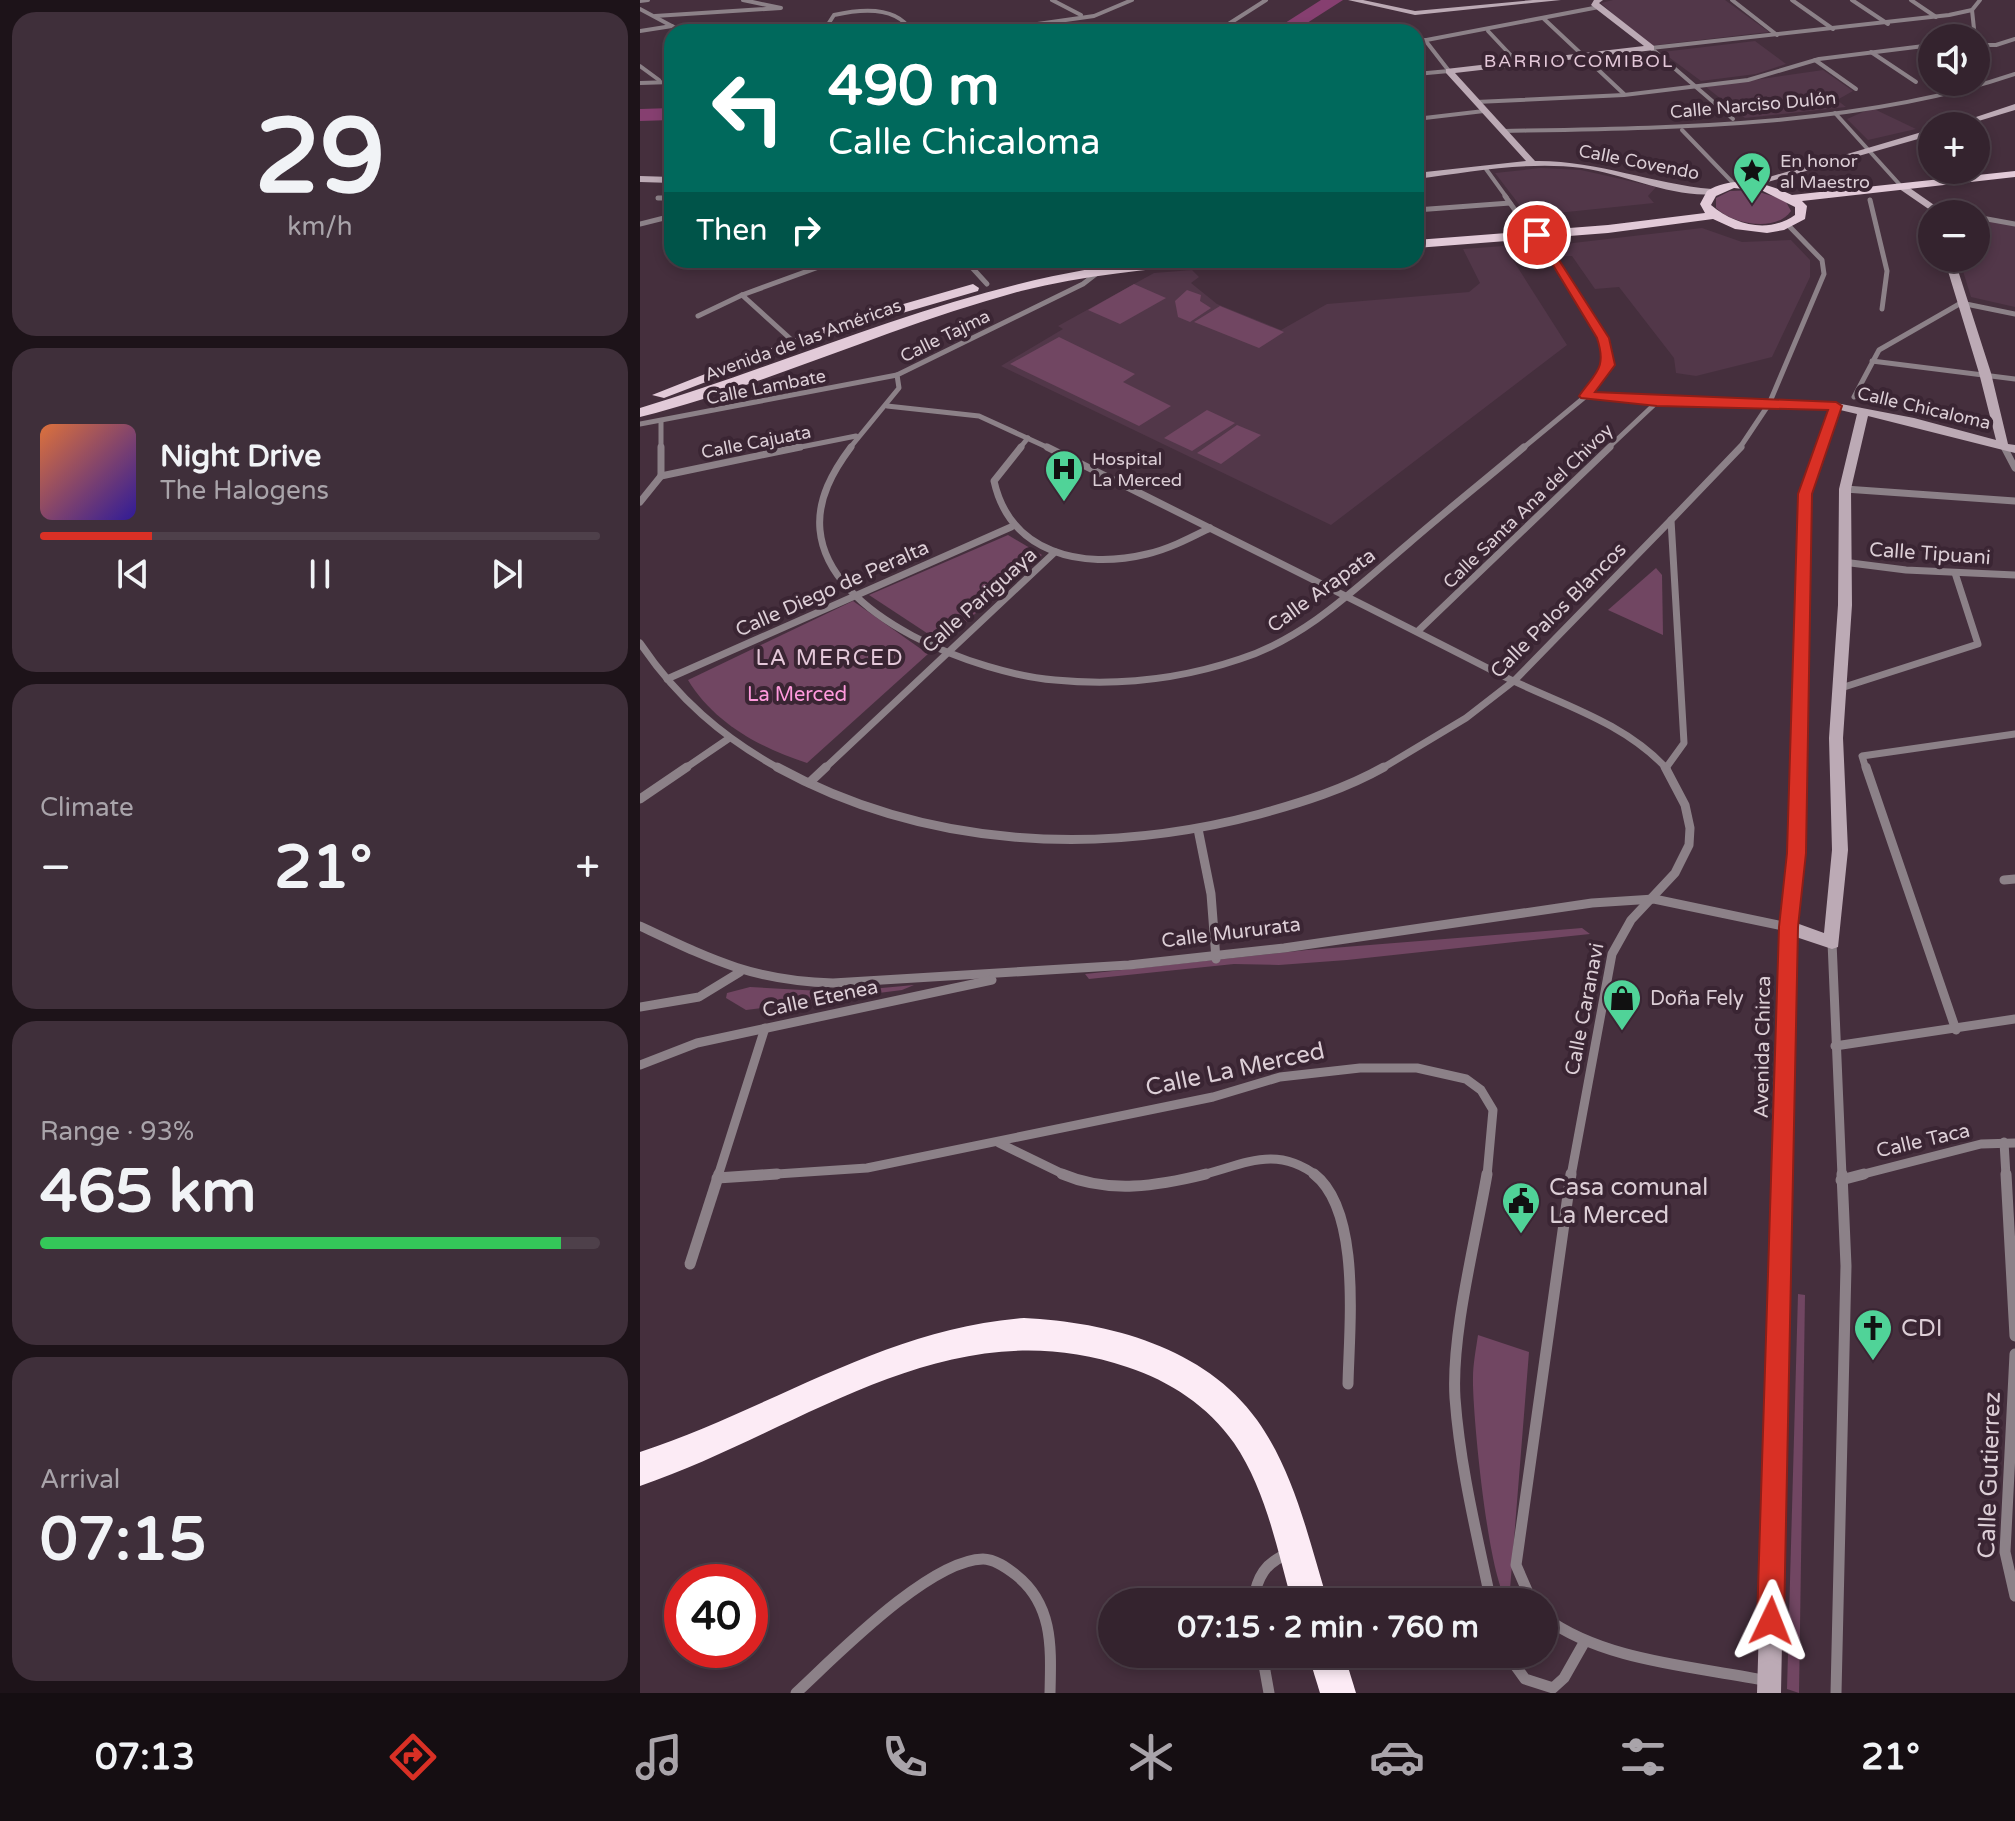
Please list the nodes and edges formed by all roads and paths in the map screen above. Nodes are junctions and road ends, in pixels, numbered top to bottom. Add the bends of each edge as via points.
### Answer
1 (648, 0) edge
2 (743, 0) edge
3 (1052, 0) edge
4 (1132, 0) edge
5 (1266, 0) edge
6 (1352, 0) edge
7 (1557, 0) edge
8 (1732, 0) edge
9 (1792, 0) edge
10 (1852, 0) edge
11 (1911, 0) edge
12 (1980, 0) edge
13 (640, 1) edge
14 (1599, 4) edge
15 (640, 9) edge
16 (1972, 10) junction
17 (655, 16) junction
18 (1085, 16) junction
19 (1936, 17) junction
20 (1543, 18) junction
21 (669, 24) edge
22 (826, 24) edge
23 (903, 24) edge
24 (1032, 24) edge
25 (1228, 24) edge
26 (1888, 24) junction
27 (1974, 24) edge
28 (664, 27) edge
29 (1833, 29) junction
30 (640, 31) edge
31 (1488, 31) junction
32 (1778, 35) junction
33 (2015, 39) edge
34 (1425, 40) joint
35 (1990, 43) edge
36 (1918, 47) edge
37 (1651, 48) junction
38 (1870, 52) junction
39 (1584, 56) junction
40 (1815, 60) junction
41 (1519, 64) junction
42 (640, 66) edge
43 (1449, 71) junction
44 (1424, 73) edge
45 (2015, 77) edge
46 (1990, 80) edge
47 (2000, 80) junction
48 (660, 81) junction
49 (664, 81) edge
50 (1916, 82) dead end
51 (640, 83) edge
52 (1695, 85) junction
53 (1856, 89) dead end
54 (1624, 95) junction
55 (1476, 102) junction
56 (2015, 107) edge
57 (1484, 111) junction
58 (1835, 113) junction
59 (1990, 115) edge
60 (1424, 118) edge
61 (1733, 119) junction
62 (1682, 130) dead end
63 (1504, 131) junction
64 (1918, 136) edge
65 (1868, 152) junction
66 (1533, 164) junction
67 (1424, 167) edge
68 (1486, 169) junction
69 (1437, 174) junction
70 (2015, 174) edge
71 (1424, 175) edge
72 (1782, 177) junction
73 (640, 179) edge
74 (664, 180) edge
75 (2015, 184) edge
76 (1741, 185) junction
77 (1906, 190) junction
78 (658, 198) dead end
79 (664, 198) edge
80 (1709, 198) junction
81 (1792, 199) junction
82 (1870, 200) junction
83 (1920, 200) edge
84 (1510, 203) junction
85 (1424, 209) edge
86 (1715, 215) junction
87 (664, 218) edge
88 (1990, 220) edge
89 (640, 224) edge
90 (1525, 224) junction
91 (2015, 224) edge
92 (1788, 225) junction
93 (1424, 233) edge
94 (1461, 235) junction
95 (1537, 235) junction
96 (1424, 242) edge
97 (816, 268) edge
98 (972, 268) edge
99 (1060, 268) edge
100 (1116, 268) edge
101 (1102, 270) junction
102 (1953, 272) edge
103 (992, 289) junction
104 (742, 295) junction
105 (1961, 303) junction
106 (1882, 309) dead end
107 (2015, 314) edge
108 (698, 316) dead end
109 (795, 343) junction
110 (810, 355) junction
111 (1872, 361) junction
112 (1985, 373) junction
113 (897, 375) junction
114 (2015, 379) edge
115 (1586, 396) junction
116 (1854, 397) dead end
117 (640, 402) edge
118 (1657, 402) junction
119 (1769, 404) junction
120 (887, 406) junction
121 (1836, 406) junction
122 (1863, 412) junction
123 (640, 413) edge
124 (661, 422) junction
125 (640, 424) edge
126 (856, 436) junction
127 (1028, 438) junction
128 (2009, 448) edge
129 (2015, 468) edge
130 (661, 476) junction
131 (1845, 489) junction
132 (2015, 501) edge
133 (640, 502) edge
134 (1671, 520) junction
135 (1011, 527) junction
136 (1210, 528) junction
137 (1055, 552) junction
138 (1842, 562) junction
139 (1955, 573) junction
140 (2015, 575) edge
141 (853, 595) junction
142 (1348, 595) junction
143 (1418, 631) junction
144 (640, 643) edge
145 (944, 653) junction
146 (667, 679) junction
147 (1514, 681) junction
148 (1841, 688) junction
149 (2015, 734) edge
150 (728, 739) junction
151 (1666, 768) junction
152 (809, 783) junction
153 (640, 799) edge
154 (1198, 829) junction
155 (2015, 879) edge
156 (2004, 880) dead end
157 (1654, 899) junction
158 (640, 926) edge
159 (1788, 927) junction
160 (1832, 942) junction
161 (1216, 959) junction
162 (740, 972) junction
163 (1010, 976) junction
164 (640, 1007) edge
165 (2015, 1019) edge
166 (765, 1028) junction
167 (1956, 1030) junction
168 (1835, 1046) junction
169 (640, 1065) edge
170 (998, 1142) junction
171 (2010, 1142) edge
172 (717, 1178) junction
173 (1841, 1180) junction
174 (690, 1264) dead end
175 (2015, 1336) edge
176 (2015, 1354) edge
177 (1348, 1384) dead end
178 (640, 1469) edge
179 (2012, 1492) edge
180 (1295, 1551) junction
181 (1255, 1588) edge
182 (1306, 1588) edge
183 (1488, 1588) edge
184 (1526, 1588) edge
185 (2015, 1596) edge
186 (1558, 1628) edge
187 (1585, 1641) junction
188 (1265, 1668) edge
189 (1330, 1668) edge
190 (1515, 1668) edge
191 (1769, 1687) edge
192 (796, 1693) edge
193 (1050, 1693) edge
194 (1269, 1693) edge
195 (1338, 1693) edge
196 (1836, 1693) edge

1 - 13 street
2 - 17 street via 781,8
3 - 18 street
4 - 18 street
5 - 25 street
6 - 7 main road via 1415,13
8 - 32 street
9 - 29 street
10 - 26 street
11 - 19 street
12 - 16 street
14 - 20 street
14 - 37 main road
15 - 17 street
16 - 19 street
16 - 27 street
17 - 21 street
18 - 24 street
19 - 26 street
20 - 31 street
20 - 39 street
22 - 23 street via 853,10 888,15
26 - 29 street
28 - 30 street
29 - 32 street
31 - 34 street
31 - 41 street
32 - 37 street
33 - 35 street
34 - 43 street
36 - 38 street
37 - 39 main road
37 - 52 street
38 - 40 street
38 - 50 street
39 - 41 main road
39 - 54 street
40 - 52 street via 1763,77
40 - 53 street
41 - 43 main road
42 - 48 street
43 - 44 street
43 - 55 main road
45 - 47 street
46 - 47 street
47 - 58 street, Calle Narciso Dulón
48 - 49 street
48 - 51 street
52 - 54 street
52 - 61 street
54 - 55 street
55 - 57 main road
56 - 59 main road
57 - 60 street
57 - 63 main road
58 - 61 street, Calle Narciso Dulón
58 - 65 street
61 - 63 street, Calle Narciso Dulón via 1632,129
62 - 76 street
63 - 66 main road
64 - 65 main road
65 - 72 main road
65 - 77 street
66 - 68 main road, Calle Covendo
66 - 80 main road, Calle Covendo via 1578,165
67 - 69 main road
68 - 69 main road, Calle Covendo
68 - 84 street
69 - 71 main road, Calle Covendo
70 - 77 main road
72 - 76 main road
72 - 81 main road via 1777,184
73 - 74 main road
75 - 77 main road
76 - 80 main road
76 - 81 main road
77 - 81 main road
77 - 82 main road
77 - 83 main road
78 - 79 street
80 - 86 main road
80 - 90 main road
81 - 82 main road
81 - 92 main road via 1801,216
82 - 106 street via 1887,271
84 - 85 street
84 - 90 street
86 - 92 main road via 1745,227
86 - 95 main road
87 - 89 street
88 - 91 street
90 - 94 main road
90 - 95 main road
92 - 119 street via 1822,260 1824,274
93 - 94 main road
94 - 95 main road
94 - 96 main road
95 - 115 street, Calle Arapata via 1608,352 1609,365
97 - 104 street
98 - 103 street
99 - 103 main road, Avenida de las Américas
100 - 101 main road, Avenida de las Américas
101 - 103 main road, Avenida de las Américas
101 - 113 street, Calle Tajma
102 - 105 main road
103 - 109 main road, Avenida de las Américas
103 - 110 main road, Avenida de las Américas
104 - 108 street
104 - 109 street
105 - 107 street
105 - 111 street via 1886,345
105 - 112 main road
109 - 110 main road
109 - 117 main road, Avenida de las Américas
110 - 123 main road, Avenida de las Américas via 723,389
111 - 112 street
111 - 116 street
112 - 114 street
112 - 128 main road
113 - 120 street, Calle Tajma via 899,388
113 - 124 street, Calle Lambate
115 - 118 main road, Calle Chicaloma
115 - 142 street, Calle Arapata
118 - 119 main road, Calle Chicaloma
118 - 143 street, Calle Santa Ana del Chivoy
119 - 121 main road, Calle Chicaloma
119 - 134 street via 1731,460
120 - 126 street, Calle Tajma
120 - 127 street via 979,416
121 - 122 main road, Calle Chicaloma
121 - 159 street, Avenida Chirca via 1805,494 1797,853
122 - 128 main road, Calle Chicaloma
122 - 131 main road
124 - 125 street, Calle Lambate
124 - 130 street
126 - 130 street, Calle Cajuata
126 - 141 street, Calle Tajma via 829,480 819,515 821,543
127 - 135 street via 994,481 995,499
127 - 136 street
128 - 129 street
130 - 133 street
131 - 132 street
131 - 138 main road
134 - 147 street, Calle Palos Blancos
134 - 151 street via 1684,743
135 - 137 street
135 - 141 street, Calle Diego de Peralta
136 - 137 street, Calle Pariguaya via 1173,546 1122,559
136 - 142 street
137 - 145 street, Calle Pariguaya
138 - 139 street, Calle Tipuani
138 - 148 main road
139 - 140 street, Calle Tipuani
139 - 148 street via 1978,644
141 - 145 street, Calle Arapata
141 - 146 street, Calle Diego de Peralta
142 - 143 street
142 - 145 street, Calle Arapata via 1284,640 1243,659 1164,677 1086,682 1034,677
143 - 147 street
144 - 146 street, Calle Palos Blancos
145 - 152 street, Calle Pariguaya
146 - 150 street, Calle Palos Blancos via 694,712
147 - 151 street via 1604,722
147 - 154 street, Calle Palos Blancos via 1372,774 1326,794
148 - 160 main road via 1836,738 1840,850
149 - 167 street via 1862,756
150 - 152 street, Calle Palos Blancos
150 - 153 street
151 - 157 street, Calle Caranavi via 1690,828 1673,877
152 - 154 street, Calle Palos Blancos via 919,825 994,839 1068,843
154 - 161 street
155 - 156 street
157 - 159 street, Calle Mururata
157 - 161 street, Calle Mururata via 1592,903
157 - 184 street, Calle Caranavi via 1623,931 1612,954 1572,1170 1516,1565
158 - 162 street, Calle Mururata
159 - 160 main road, Calle Mururata
159 - 191 main road, Avenida Chirca
160 - 168 street
161 - 163 street, Calle Mururata
162 - 163 street, Calle Mururata via 785,981 851,983
162 - 164 street via 699,997
163 - 166 street, Calle Etenea
165 - 167 street
166 - 169 street, Calle Etenea via 697,1043
166 - 172 street
167 - 168 street
168 - 173 street
170 - 172 street, Calle La Merced via 867,1168
170 - 177 street via 1104,1186 1195,1179 1269,1157 1310,1168 1337,1202 1346,1244
170 - 183 street, Calle La Merced via 1311,1071 1417,1068 1453,1073 1481,1090 1493,1110 1493,1138 1455,1395 1465,1478
171 - 173 street, Calle Taca via 1981,1144
171 - 175 street
172 - 174 street
173 - 196 street via 1846,1334
176 - 179 street, Calle Gutierrez
178 - 180 highway via 674,1459 909,1354 969,1338 1038,1331 1114,1345 1203,1386 1232,1414 1264,1464
179 - 185 street, Calle Gutierrez via 2005,1552
180 - 181 street via 1273,1558 1257,1576
180 - 182 highway
186 - 187 street
187 - 190 street via 1553,1688 1527,1682
187 - 191 street
188 - 194 street
189 - 195 highway
192 - 193 street via 920,1587 961,1562 986,1559 1032,1587 1047,1613

